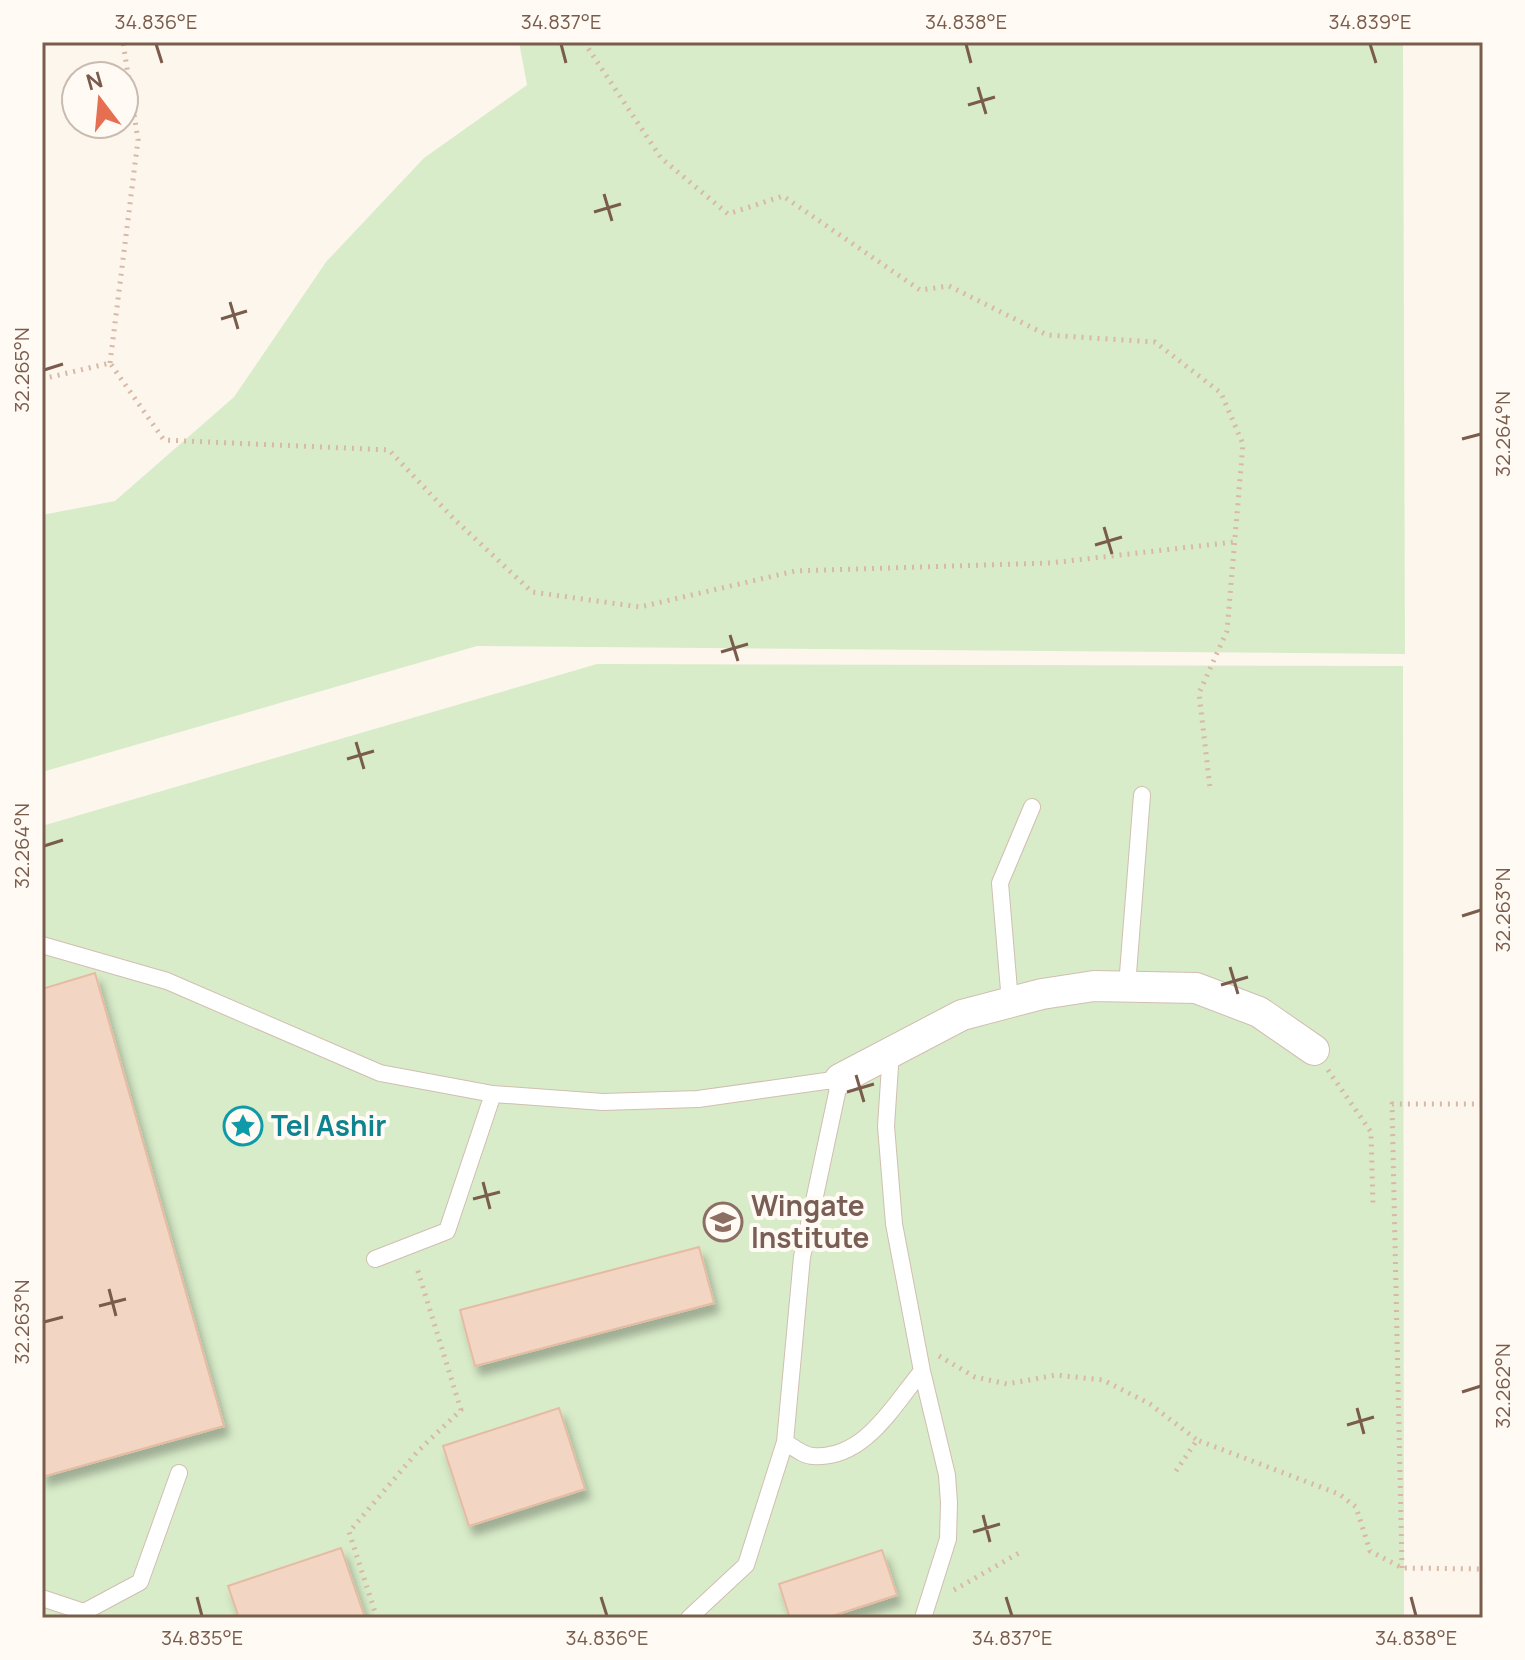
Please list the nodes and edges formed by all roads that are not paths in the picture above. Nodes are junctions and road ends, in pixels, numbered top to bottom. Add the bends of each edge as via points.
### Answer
1 (1142, 795) dead end
2 (1032, 807) dead end
3 (42, 945) edge
4 (1127, 986) junction
5 (1010, 1002) junction
6 (1314, 1050) road end
7 (891, 1051) junction
8 (840, 1079) junction
9 (493, 1094) junction
10 (375, 1259) dead end
11 (922, 1371) junction
12 (785, 1442) junction
13 (179, 1473) dead end
14 (42, 1598) edge
15 (925, 1612) edge
16 (85, 1615) edge
17 (689, 1618) edge

1 - 4 lane
2 - 5 lane via 1000,883
3 - 9 lane via 167,981 380,1073
4 - 5 street via 1094,986
4 - 6 street via 1196,988 1259,1012
5 - 7 street via 962,1015
7 - 8 street
7 - 11 lane via 886,1126 894,1224
8 - 9 lane via 698,1099 603,1102
8 - 12 lane via 802,1257
9 - 10 lane via 447,1231
11 - 12 lane via 862,1442 842,1453 810,1456
11 - 15 lane via 949,1503 948,1539
12 - 17 lane via 746,1565
13 - 16 lane via 140,1582
14 - 16 lane

